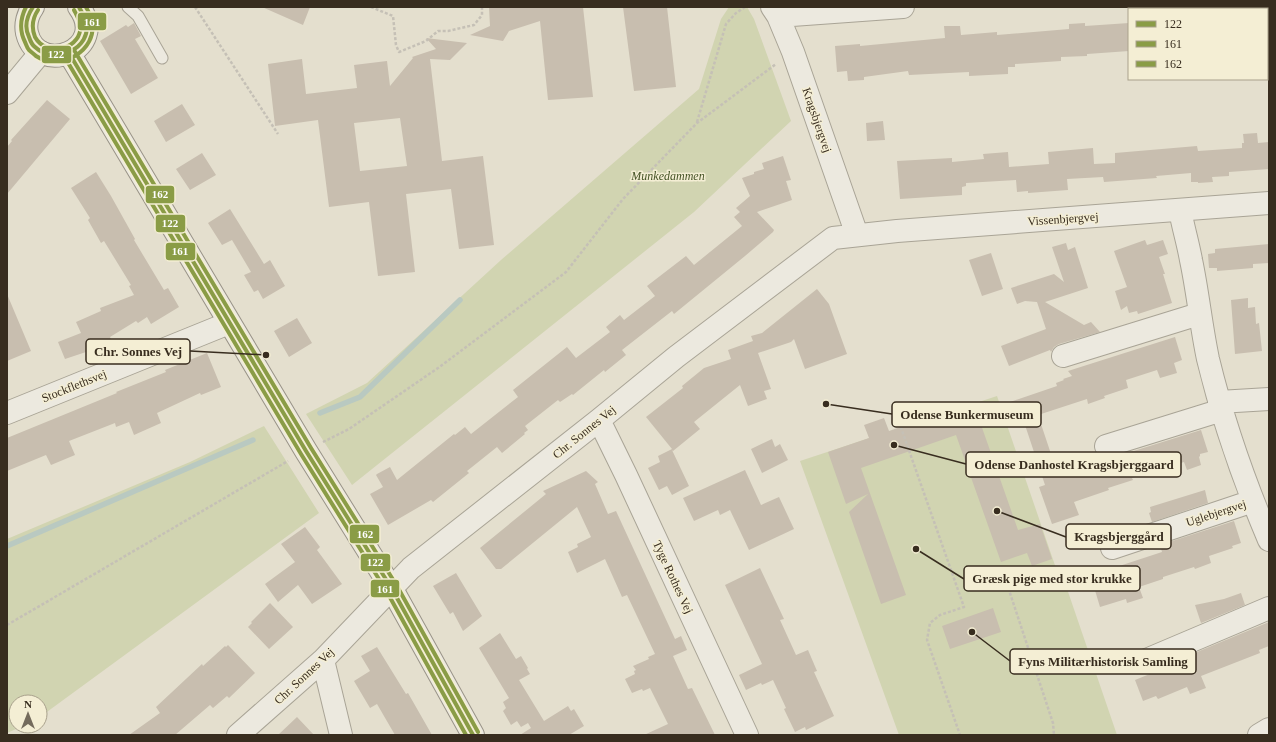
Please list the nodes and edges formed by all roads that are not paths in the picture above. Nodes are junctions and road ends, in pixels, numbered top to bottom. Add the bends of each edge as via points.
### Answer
1 (34, 7) edge
2 (80, 7) edge
3 (128, 7) edge
4 (903, 7) edge
5 (775, 11) edge
6 (41, 52) junction
7 (69, 53) junction
8 (162, 58) dead end
9 (7, 93) edge
10 (1269, 203) edge
11 (1180, 210) junction
12 (857, 235) junction
13 (1199, 314) junction
14 (229, 323) junction
15 (1063, 356) dead end
16 (1269, 399) edge
17 (1221, 406) junction
18 (7, 413) edge
19 (599, 420) junction
20 (1106, 446) dead end
21 (1253, 501) junction
22 (1269, 540) edge
23 (1112, 548) dead end
24 (392, 589) junction
25 (1269, 608) edge
26 (323, 660) junction
27 (1144, 661) dead end
28 (1269, 729) edge
29 (238, 735) edge
30 (341, 735) edge
31 (473, 735) edge
32 (747, 735) edge
33 (1259, 735) edge

1 - 6 street via 28,15 27,33 32,44
2 - 7 street via 85,17 86,33 81,43
3 - 8 lane via 138,16
4 - 5 street
5 - 12 street, Kragsbjergvej via 793,52
6 - 7 street via 55,56
6 - 9 street
7 - 14 street
10 - 11 street, Vissenbjergvej
11 - 12 street, Vissenbjergvej
11 - 13 street, Uglebjergvej
12 - 19 street, Chr. Sonnes Vej via 834,238 676,357
13 - 15 street
13 - 17 street, Uglebjergvej
14 - 18 street, Stockflethsvej
14 - 24 street
16 - 17 street
17 - 20 street
17 - 21 street, Uglebjergvej
19 - 24 street, Chr. Sonnes Vej via 411,568
19 - 32 street, Tyge Rothes Vej
21 - 22 street, Uglebjergvej
21 - 23 street, Uglebjergvej
24 - 26 street, Chr. Sonnes Vej
24 - 31 street
25 - 27 street
26 - 29 street, Chr. Sonnes Vej
26 - 30 street
28 - 33 street

